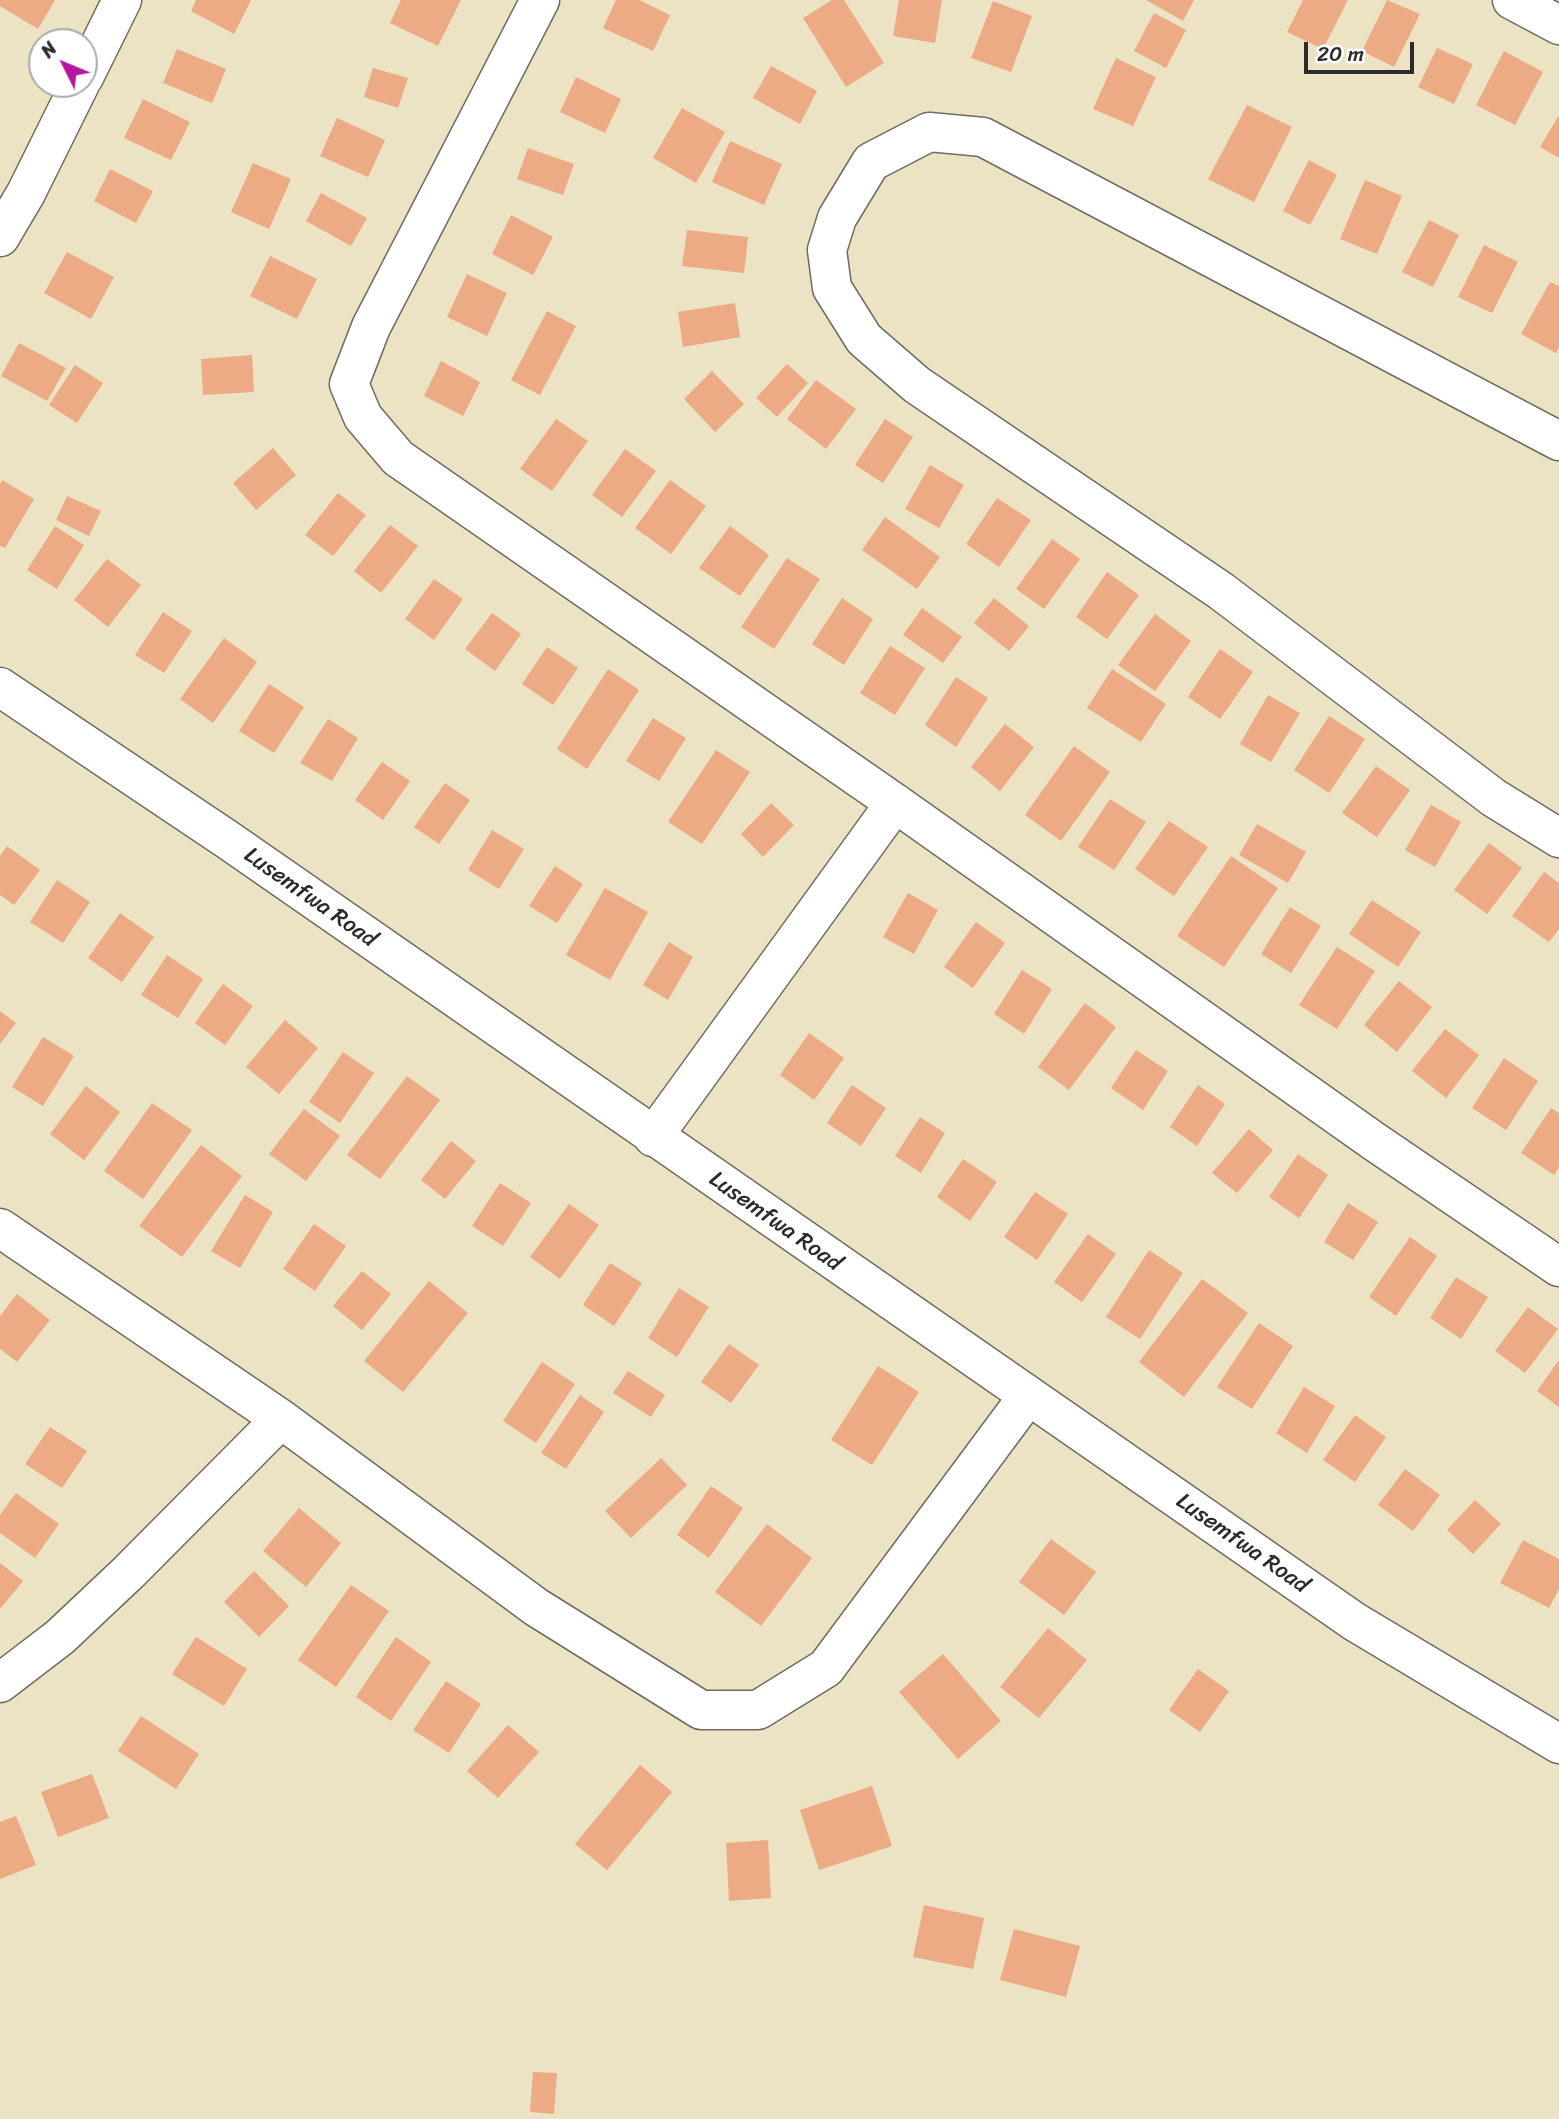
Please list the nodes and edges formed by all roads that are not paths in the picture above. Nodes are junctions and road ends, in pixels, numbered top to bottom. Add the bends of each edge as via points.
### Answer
1 (122, 0) edge
2 (540, 0) edge
3 (1512, 0) edge
4 (1559, 25) edge
5 (98, 49) edge
6 (71, 98) edge
7 (13, 184) edge
8 (0, 237) edge
9 (1559, 441) edge
10 (0, 687) edge
11 (895, 803) junction
12 (1559, 838) edge
13 (653, 1137) junction
14 (0, 1228) edge
15 (1559, 1267) edge
16 (1028, 1396) junction
17 (281, 1419) junction
18 (0, 1683) edge
19 (1559, 1744) edge

1 - 5 street
2 - 11 street via 371,327 349,384 363,418 398,458
3 - 4 street
6 - 7 street
7 - 8 street
9 - 12 street via 984,137 929,132 872,162 837,218 827,250 832,288 864,339 918,385 1221,591 1494,798
10 - 13 street, Lusemfwa Road
11 - 13 street
11 - 15 street via 1374,1142
13 - 16 street, Lusemfwa Road
14 - 17 street
16 - 17 street via 826,1668 758,1710 701,1710 536,1606
16 - 19 street, Lusemfwa Road via 1355,1622
17 - 18 street via 60,1637

